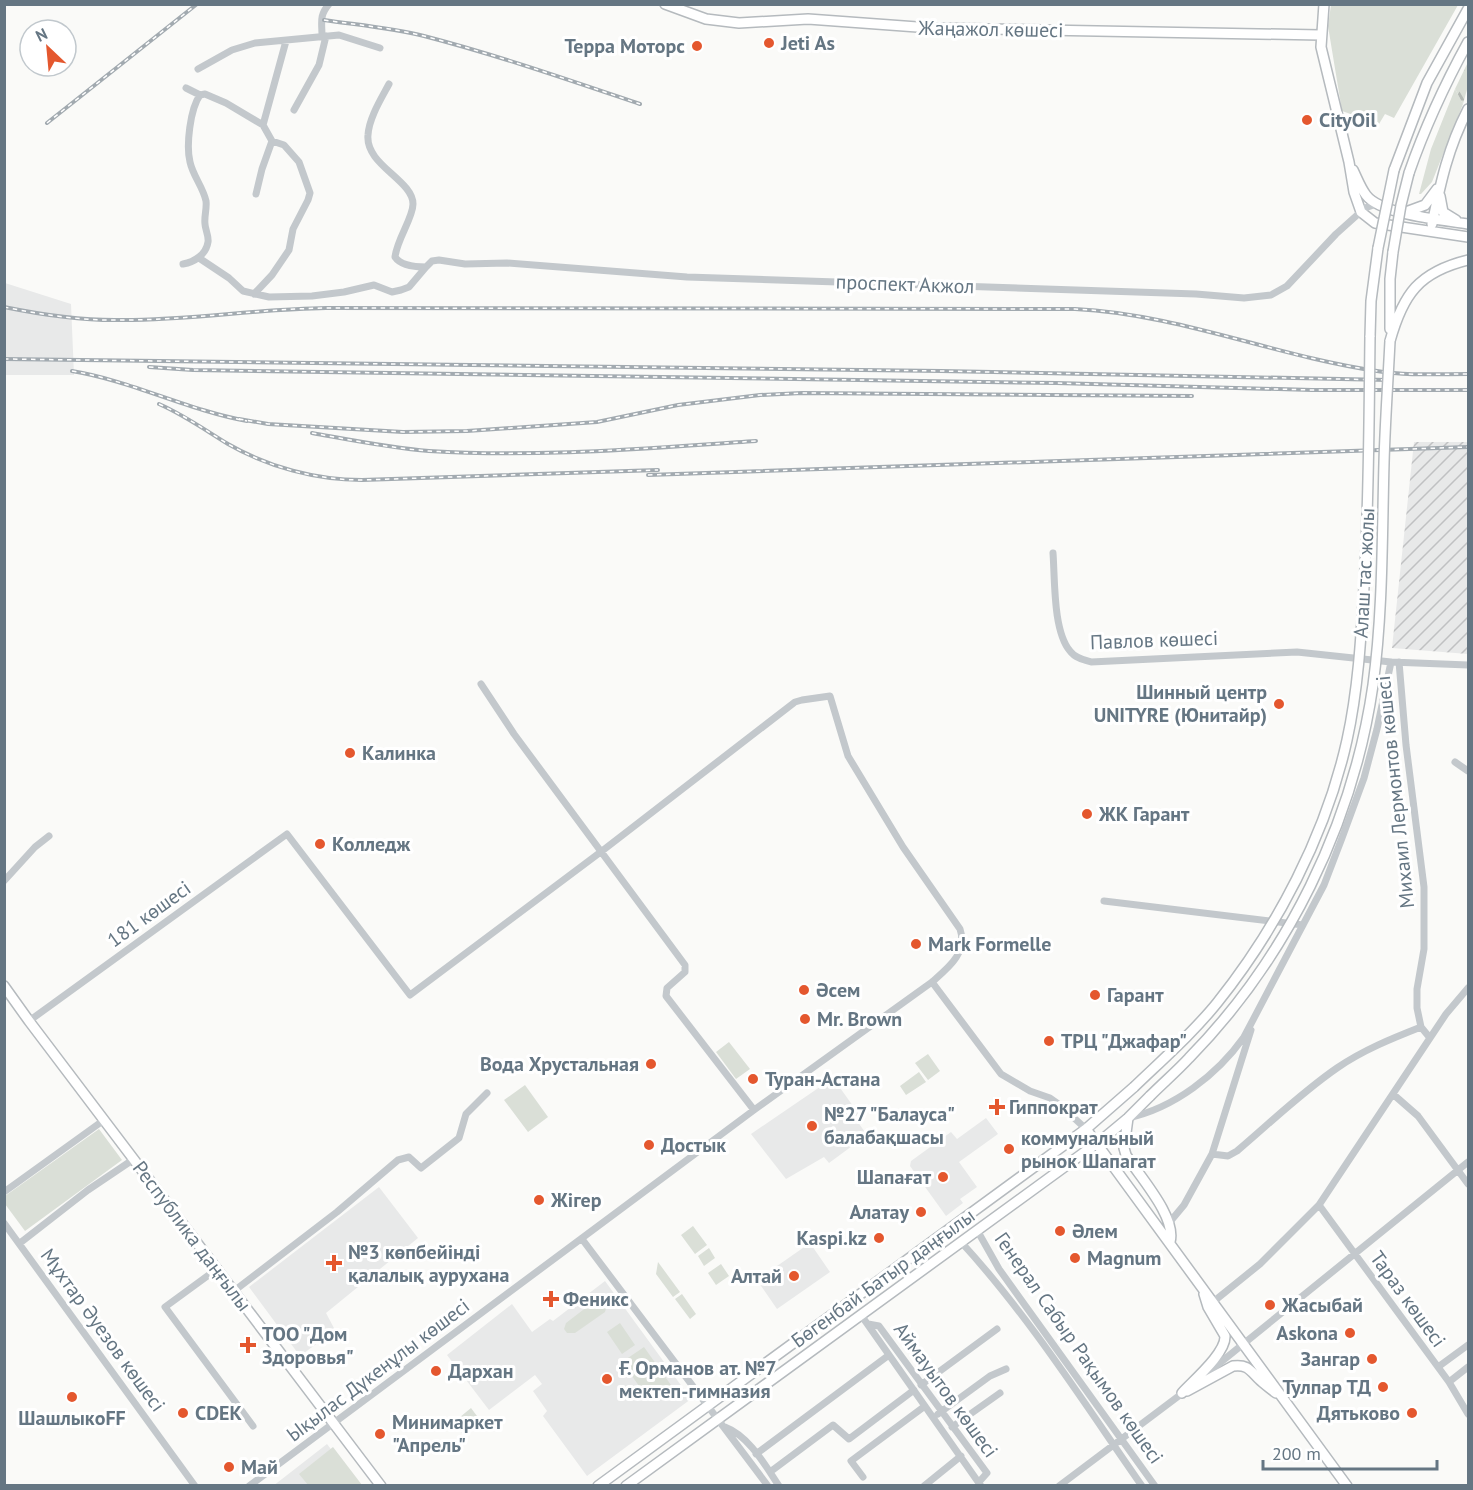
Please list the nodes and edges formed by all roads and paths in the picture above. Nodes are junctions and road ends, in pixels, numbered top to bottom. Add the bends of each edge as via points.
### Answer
1 (329, 4) edge
2 (665, 4) edge
3 (1324, 4) edge
4 (1468, 9) edge
5 (1320, 35) junction
6 (324, 36) junction
7 (286, 41) junction
8 (1468, 42) edge
9 (380, 48) dead end
10 (198, 69) dead end
11 (389, 84) dead end
12 (186, 88) dead end
13 (200, 95) junction
14 (1468, 109) edge
15 (294, 110) dead end
16 (263, 125) junction
17 (272, 141) junction
18 (1349, 162) junction
19 (1440, 185) junction
20 (255, 194) dead end
21 (1376, 204) junction
22 (1361, 212) junction
23 (1403, 213) junction
24 (1433, 219) junction
25 (1466, 223) edge
26 (1430, 232) junction
27 (1468, 237) edge
28 (199, 258) junction
29 (1468, 260) edge
30 (183, 264) dead end
31 (422, 267) junction
32 (254, 294) junction
33 (1390, 341) junction
34 (1053, 553) dead end
35 (1390, 662) junction
36 (1399, 662) junction
37 (1468, 665) edge
38 (481, 684) dead end
39 (1455, 762) dead end
40 (1468, 771) edge
41 (49, 836) dead end
42 (602, 851) junction
43 (4, 881) edge
44 (1104, 901) dead end
45 (1303, 925) junction
46 (932, 982) junction
47 (4, 986) edge
48 (1468, 988) edge
49 (1257, 1014) junction
50 (29, 1021) junction
51 (1421, 1028) junction
52 (1430, 1038) junction
53 (1134, 1087) joint
54 (487, 1093) dead end
55 (1394, 1095) junction
56 (1150, 1096) joint
57 (754, 1110) junction
58 (1128, 1118) junction
59 (104, 1120) junction
60 (1086, 1129) junction
61 (1096, 1144) junction
62 (1212, 1154) junction
63 (134, 1159) junction
64 (1468, 1162) edge
65 (1458, 1170) junction
66 (1468, 1184) edge
67 (4, 1192) edge
68 (1319, 1205) junction
69 (5, 1223) edge
70 (1168, 1223) junction
71 (977, 1230) junction
72 (582, 1239) junction
73 (961, 1242) junction
74 (1170, 1242) junction
75 (20, 1243) junction
76 (1354, 1254) junction
77 (217, 1269) junction
78 (999, 1269) junction
79 (991, 1275) junction
80 (1203, 1287) junction
81 (234, 1291) junction
82 (1213, 1302) junction
83 (861, 1315) junction
84 (868, 1324) junction
85 (997, 1329) dead end
86 (1245, 1345) junction
87 (1468, 1346) edge
88 (889, 1355) junction
89 (1438, 1367) junction
90 (1468, 1367) edge
91 (1006, 1369) dead end
92 (1449, 1382) junction
93 (921, 1385) junction
94 (914, 1390) junction
95 (1000, 1393) dead end
96 (1182, 1393) junction
97 (1283, 1398) junction
98 (925, 1406) junction
99 (708, 1407) junction
100 (941, 1412) junction
101 (1468, 1414) edge
102 (933, 1417) junction
103 (718, 1418) junction
104 (334, 1422) junction
105 (252, 1426) dead end
106 (725, 1427) junction
107 (952, 1427) junction
108 (1121, 1438) junction
109 (1113, 1444) junction
110 (756, 1454) junction
111 (961, 1456) junction
112 (770, 1472) junction
113 (863, 1477) dead end
114 (980, 1484) edge
115 (195, 1485) edge
116 (249, 1485) edge
117 (381, 1485) edge
118 (598, 1485) edge
119 (626, 1485) edge
120 (768, 1485) edge
121 (779, 1485) edge
122 (924, 1485) edge
123 (1059, 1485) edge
124 (1142, 1485) edge
125 (1155, 1485) edge
126 (1347, 1485) edge

1 - 6 street via 321,16
2 - 5 main road, Жаңажол көшесі via 706,19 739,24 808,19 931,28
3 - 5 main road
4 - 53 main road, Алаш тас жолы, bridge via 1427,83 1394,170 1378,248 1371,301 1360,667 1347,741 1328,804 1304,863 1273,922 1240,972 1187,1036
5 - 18 main road
6 - 7 street
6 - 9 street via 339,35
6 - 15 street via 319,65
7 - 10 street via 255,43 232,50
7 - 16 street
8 - 33 main road, Алаш тас жолы, bridge via 1444,85 1409,173 1393,252
11 - 31 street via 374,115 368,142 378,160 412,198 395,256 408,265
12 - 13 street
13 - 16 street via 226,103
13 - 28 street via 188,143 189,161 206,201 208,243
14 - 19 main road via 1451,144
16 - 17 street
17 - 20 street
17 - 32 street via 284,145 299,162 310,193 293,229 289,250
18 - 21 main road via 1367,196
18 - 22 main road
19 - 23 main road via 1425,205
19 - 24 main road
19 - 25 main road via 1443,212
21 - 22 street, проспект Акжол
21 - 23 main road
22 - 26 main road via 1375,223
22 - 31 street, проспект Акжол via 1287,286 1260,297 687,277 439,260
23 - 24 main road
24 - 25 main road
24 - 26 main road
26 - 27 main road
28 - 30 street
28 - 32 street via 243,291
29 - 33 main road via 1441,269 1411,292 1400,308
31 - 32 street via 409,286 401,290 374,285 303,297
33 - 56 main road, Алаш тас жолы, bridge via 1380,613 1372,686 1354,774 1334,835 1308,891 1265,963 1189,1058
34 - 35 street, Павлов көшесі via 1062,636 1071,652 1081,659 1125,662 1297,652
35 - 36 street
35 - 45 street via 1364,778 1324,885
36 - 37 street
36 - 51 street, Михаил Лермонтов көшесі via 1424,887 1424,949 1417,989
38 - 42 street
39 - 40 street
41 - 43 street
42 - 46 street, Ықылас Дүкенұлы көшесі via 795,702 830,696 848,756 962,936 962,949
42 - 50 street, 181 көшесі via 410,995 288,834
42 - 57 street via 685,965 685,972 667,988 666,996
44 - 45 street
45 - 49 street
46 - 57 street, Ықылас Дүкенұлы көшесі
46 - 60 street via 1001,1074 1050,1098
47 - 50 main road, Республика даңғылы
48 - 52 street
49 - 58 street via 1230,1056 1206,1077 1156,1109
49 - 62 street
50 - 59 main road, Республика даңғылы
51 - 52 street
51 - 62 street via 1338,1067 1237,1151 1228,1156
52 - 55 street
53 - 60 main road, Бөгенбай Батыр даңғылы
54 - 81 street via 466,1114 459,1137 421,1168 409,1157 398,1160
55 - 65 street via 1418,1116
55 - 68 street
56 - 58 main road, Бөгенбай Батыр даңғылы
57 - 72 street, Ықылас Дүкенұлы көшесі
58 - 61 main road, Бөгенбай Батыр даңғылы
58 - 70 main road via 1126,1155
59 - 63 main road, Республика даңғылы
59 - 67 street
60 - 61 main road
60 - 99 main road, Бөгенбай Батыр даңғылы
61 - 71 main road, Бөгенбай Батыр даңғылы
61 - 74 main road
62 - 70 street via 1184,1205
63 - 75 street
63 - 77 main road, Республика даңғылы
64 - 65 street
65 - 66 street
65 - 76 street
68 - 76 street, Тараз көшесі
68 - 82 street via 1260,1264
69 - 75 street, Мұхтар Әуезов көшесі
70 - 74 main road
71 - 73 main road, Бөгенбай Батыр даңғылы
71 - 78 street, Генерал Сабыр Рақымов көшесі
72 - 99 street
72 - 104 street, Ықылас Дүкенұлы көшесі
73 - 79 street, Генерал Сабыр Рақымов көшесі
73 - 83 main road, Бөгенбай Батыр даңғылы
74 - 80 main road
75 - 115 street, Мұхтар Әуезов көшесі
76 - 86 street
76 - 89 street, Тараз көшесі
77 - 81 main road, Республика даңғылы
77 - 105 street via 165,1307
78 - 79 street
78 - 108 street, Генерал Сабыр Рақымов көшесі
79 - 109 street, Генерал Сабыр Рақымов көшесі
80 - 82 main road
80 - 96 main road via 1225,1342
81 - 104 main road, Республика даңғылы
82 - 86 main road
83 - 84 street, Аймауытов көшесі
83 - 103 main road, Бөгенбай Батыр даңғылы
84 - 88 street, Аймауытов көшесі
84 - 93 street, Аймауытов көшесі via 879,1326
85 - 93 street
86 - 96 street
86 - 97 main road
87 - 89 street
88 - 94 street, Аймауытов көшесі
88 - 110 street
89 - 92 street, Тараз көшесі
90 - 92 street
91 - 100 street
92 - 101 street, Тараз көшесі
93 - 100 street, Аймауытов көшесі
94 - 98 street, Аймауытов көшесі
94 - 112 street via 849,1439 833,1425
95 - 107 street
96 - 97 main road via 1241,1365
96 - 108 street
97 - 126 main road
98 - 102 street, Аймауытов көшесі
98 - 113 street via 851,1461
99 - 103 street
99 - 118 main road, Бөгенбай Батыр даңғылы
100 - 102 street
100 - 107 street, Аймауытов көшесі
102 - 111 street, Аймауытов көшесі
103 - 106 street
103 - 119 main road, Бөгенбай Батыр даңғылы
104 - 116 street, Ықылас Дүкенұлы көшесі
104 - 117 main road, Республика даңғылы
106 - 110 street via 735,1431
106 - 120 street
107 - 114 street, Аймауытов көшесі via 987,1473
108 - 109 street
108 - 125 street, Генерал Сабыр Рақымов көшесі
109 - 123 street
109 - 124 street, Генерал Сабыр Рақымов көшесі
110 - 112 street
111 - 114 street, Аймауытов көшесі
111 - 122 street, Аймауытов көшесі
112 - 121 street

